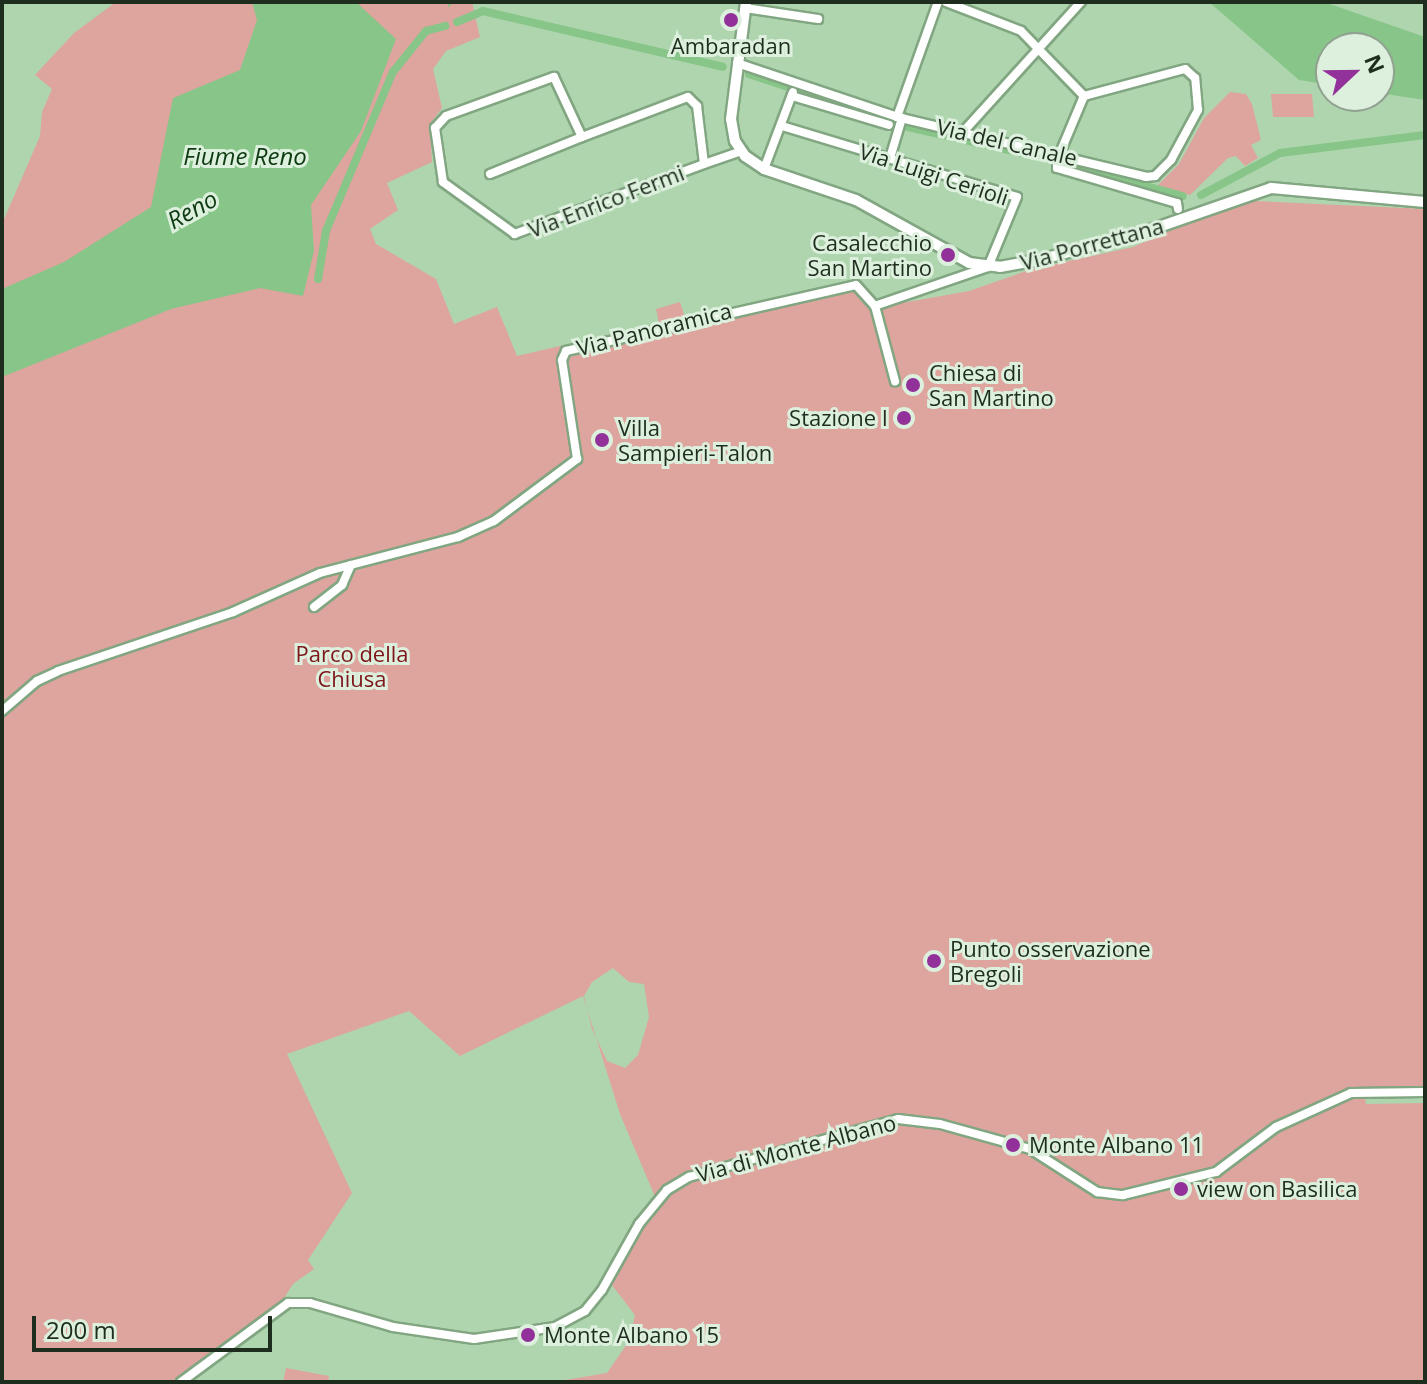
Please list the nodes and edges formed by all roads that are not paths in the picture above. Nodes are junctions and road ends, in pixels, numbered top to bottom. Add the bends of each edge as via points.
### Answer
1 (938, 2) edge
2 (946, 2) edge
3 (1081, 2) edge
4 (746, 5) edge
5 (818, 19) dead end
6 (1039, 48) junction
7 (737, 63) junction
8 (796, 84) junction
9 (792, 96) junction
10 (1084, 96) junction
11 (899, 118) junction
12 (889, 125) dead end
13 (782, 126) junction
14 (963, 132) junction
15 (582, 137) junction
16 (741, 151) junction
17 (1059, 153) junction
18 (890, 158) junction
19 (704, 164) junction
20 (764, 169) junction
21 (490, 174) dead end
22 (1425, 202) edge
23 (1178, 209) dead end
24 (988, 267) junction
25 (875, 306) junction
26 (895, 381) dead end
27 (351, 565) junction
28 (314, 607) dead end
29 (2, 711) edge
30 (1425, 1092) edge
31 (181, 1382) edge

1 - 11 street
2 - 6 street via 993,16
3 - 6 street
4 - 5 street
4 - 7 main road
6 - 10 street
6 - 14 street
7 - 8 street, Via del Canale
7 - 16 main road via 731,119
8 - 9 street
8 - 11 street, Via del Canale
9 - 12 street
9 - 13 street
10 - 17 street
10 - 17 street, Via del Canale via 1180,69 1195,78 1198,110 1171,160 1155,176
11 - 14 street, Via del Canale
11 - 18 street
13 - 18 street, Via Luigi Cerioli
13 - 20 street
14 - 17 street, Via del Canale
15 - 19 street via 675,99 696,102
15 - 19 street, Via Enrico Fermi via 561,84 548,77 441,118 435,128 439,170 448,188 515,234
15 - 21 street
16 - 19 street
16 - 20 main road, Via Porrettana
17 - 23 street via 1057,168 1177,203
18 - 24 street, Via Luigi Cerioli via 1017,197
20 - 24 main road, Via Porrettana via 856,200 948,255
22 - 24 main road, Via Porrettana via 1271,188 1150,230 1021,265
24 - 25 street
25 - 26 street
25 - 27 street, Via Panoramica via 866,290 852,285 564,351 577,459 494,521 458,537
27 - 28 street via 342,585
27 - 29 street, Via Panoramica via 233,612 58,671 37,681
30 - 31 street, Via di Monte Albano via 1351,1093 1276,1127 1216,1172 1123,1195 1097,1192 1030,1149 940,1124 898,1119 689,1177 667,1190 647,1212 585,1311 528,1335 448,1336 393,1327 310,1303 284,1305 231,1350

